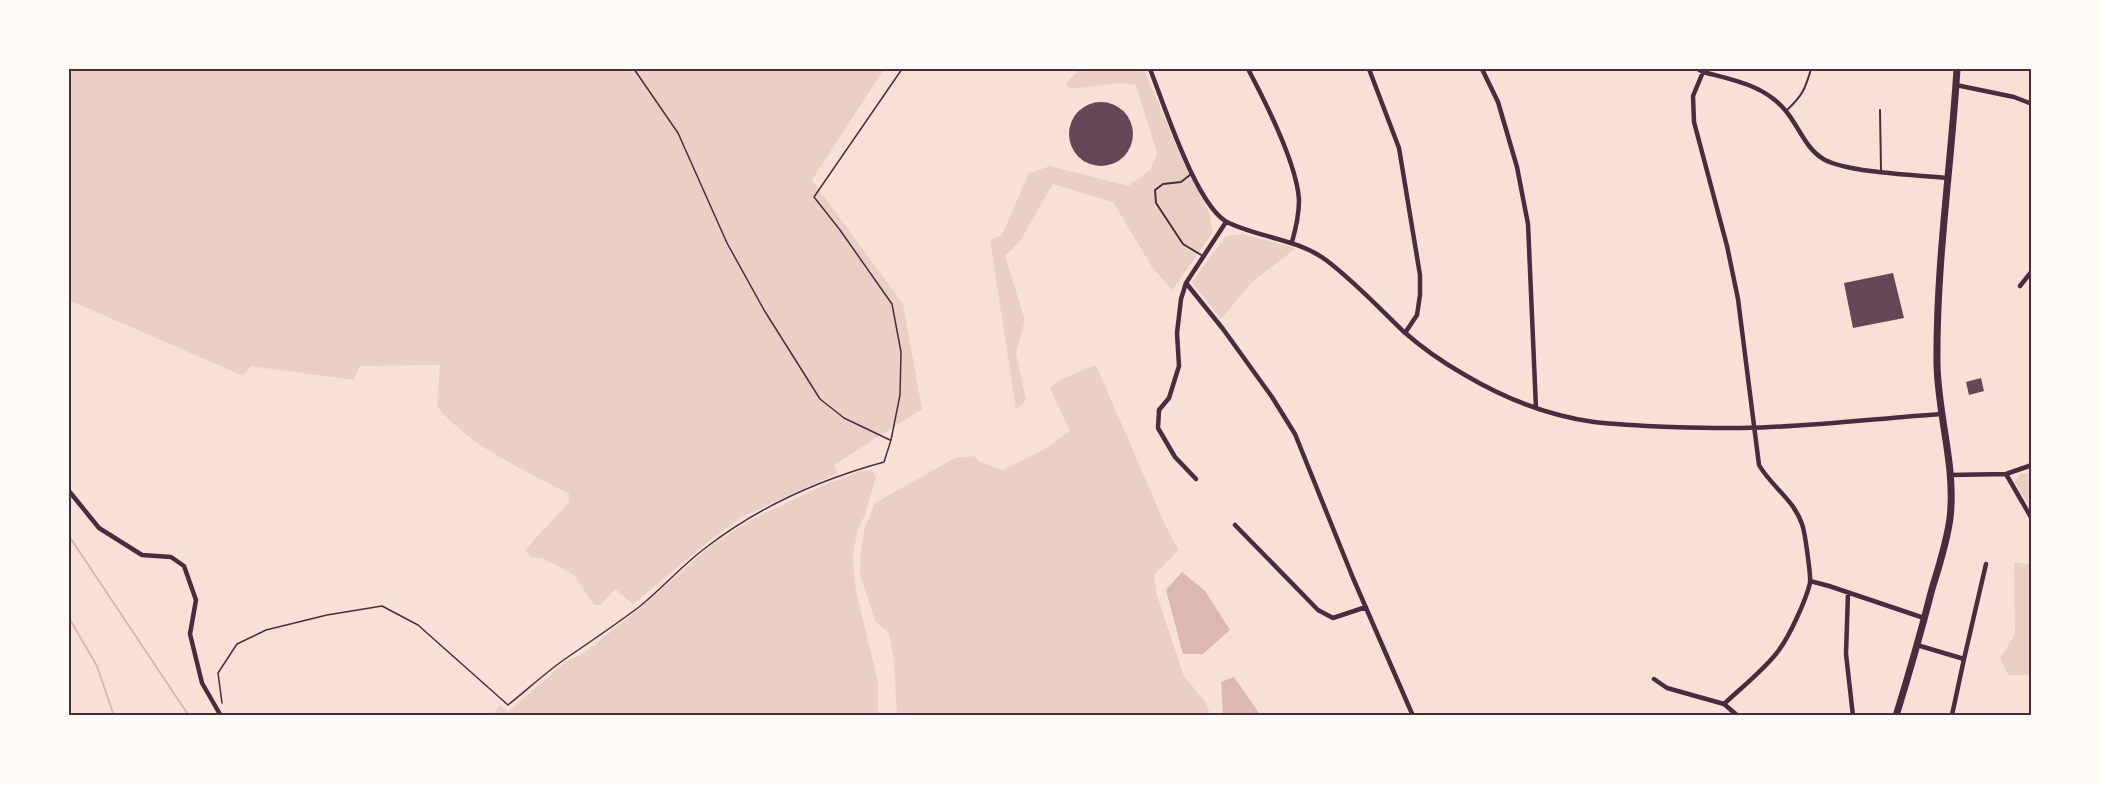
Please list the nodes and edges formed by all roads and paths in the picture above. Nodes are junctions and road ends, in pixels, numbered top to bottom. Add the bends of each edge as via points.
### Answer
1 (634, 69) edge
2 (902, 69) edge
3 (1150, 69) edge
4 (1248, 69) edge
5 (1369, 69) edge
6 (1482, 69) edge
7 (1811, 69) edge
8 (1957, 69) edge
9 (1701, 70) edge
10 (1956, 86) junction
11 (2032, 104) edge
12 (1880, 110) dead end
13 (1786, 111) junction
14 (1881, 171) junction
15 (1192, 173) junction
16 (1948, 178) junction
17 (1226, 222) junction
18 (1292, 242) junction
19 (1203, 256) junction
20 (2032, 271) edge
21 (1186, 283) junction
22 (2020, 286) dead end
23 (1405, 333) junction
24 (1536, 408) junction
25 (1941, 414) junction
26 (1755, 428) junction
27 (891, 440) junction
28 (2032, 465) edge
29 (2006, 474) junction
30 (1950, 475) junction
31 (1196, 479) dead end
32 (69, 491) edge
33 (2032, 519) edge
34 (1235, 525) dead end
35 (1986, 564) dead end
36 (1810, 581) junction
37 (1848, 593) junction
38 (1366, 607) junction
39 (1924, 618) junction
40 (1917, 645) junction
41 (1964, 658) junction
42 (1654, 680) dead end
43 (1724, 704) junction
44 (222, 705) dead end
45 (221, 716) edge
46 (1413, 716) edge
47 (1738, 716) edge
48 (1853, 716) edge
49 (1896, 716) edge
50 (1952, 716) edge

1 - 27 path via 678,132 727,243 820,399 844,418
2 - 27 path via 814,196 892,304 901,352 900,395
3 - 15 street
4 - 18 street via 1292,169 1299,199
5 - 23 street via 1399,148 1420,275 1417,315
6 - 24 street via 1504,123 1528,224
7 - 13 lane via 1806,89
8 - 10 main road
9 - 13 street via 1753,86
9 - 26 street via 1693,96 1694,122 1736,289
10 - 11 street
10 - 16 main road
12 - 14 lane
13 - 14 street via 1808,145 1826,160
14 - 16 street
15 - 17 street via 1204,199
15 - 19 lane via 1181,182 1163,184 1155,190 1156,203 1183,244
16 - 25 main road via 1938,287
17 - 18 street
17 - 19 street
18 - 23 street via 1325,259
19 - 21 street
20 - 22 street
21 - 31 street via 1177,333 1179,366 1169,398 1159,410 1158,428 1175,457
21 - 38 street via 1223,328 1295,434
23 - 24 street via 1465,375
24 - 26 street via 1592,422
25 - 26 street
25 - 30 main road
26 - 36 street via 1760,465 1802,525
27 - 44 path via 884,462 821,483 745,520 707,546 642,605 508,705 418,625 382,606 266,630 237,644 218,673
28 - 29 street
29 - 30 street
29 - 33 street
30 - 39 main road via 1947,536
32 - 45 street via 99,528 142,555 171,557 184,566 196,600 192,644 202,683
34 - 38 street via 1318,610 1333,618
35 - 41 street
36 - 37 street
36 - 43 street via 1779,650
37 - 39 street
37 - 48 street via 1846,654
38 - 46 street
39 - 40 main road
40 - 41 street
40 - 49 main road
41 - 50 street
42 - 43 street via 1667,688
43 - 47 street

